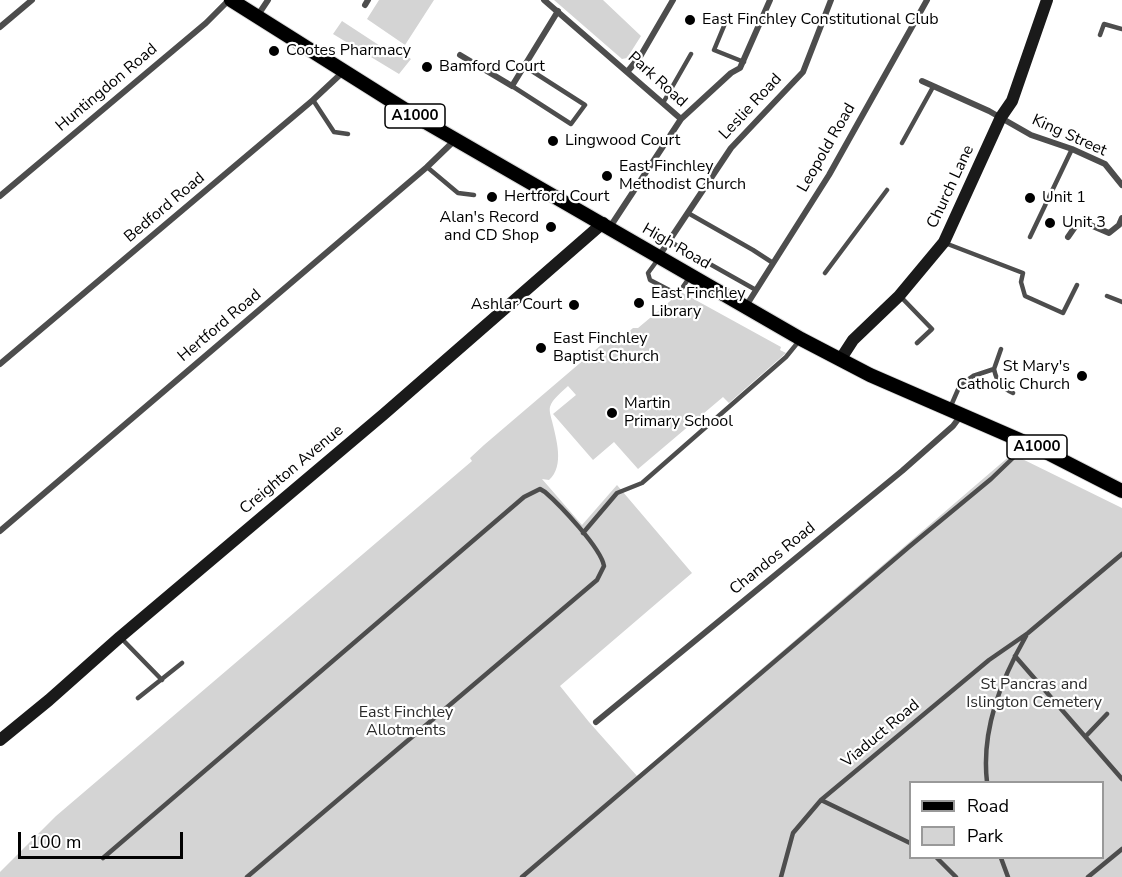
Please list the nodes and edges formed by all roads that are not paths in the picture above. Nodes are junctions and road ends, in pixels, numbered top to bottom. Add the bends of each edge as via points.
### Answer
1 (32, 0) edge
2 (230, 0) edge
3 (268, 0) edge
4 (544, 0) edge
5 (673, 0) edge
6 (770, 0) edge
7 (831, 0) edge
8 (927, 0) edge
9 (1047, 0) edge
10 (558, 11) junction
11 (729, 14) dead end
12 (258, 16) junction
13 (0, 27) edge
14 (1122, 29) edge
15 (1100, 35) dead end
16 (691, 54) dead end
17 (460, 55) dead end
18 (744, 62) junction
19 (524, 66) junction
20 (345, 70) junction
21 (628, 71) junction
22 (922, 81) dead end
23 (512, 86) junction
24 (933, 87) junction
25 (313, 100) junction
26 (663, 103) junction
27 (1001, 117) junction
28 (681, 119) junction
29 (348, 134) dead end
30 (456, 140) junction
31 (902, 143) dead end
32 (1072, 149) junction
33 (427, 167) junction
34 (1122, 185) edge
35 (887, 190) dead end
36 (474, 195) dead end
37 (0, 196) edge
38 (688, 213) junction
39 (1122, 218) edge
40 (607, 225) junction
41 (1030, 237) dead end
42 (1068, 237) dead end
43 (669, 241) junction
44 (944, 243) junction
45 (659, 257) junction
46 (773, 263) junction
47 (825, 273) dead end
48 (690, 275) junction
49 (1077, 285) dead end
50 (756, 290) junction
51 (899, 296) junction
52 (1107, 296) dead end
53 (1122, 302) edge
54 (746, 306) junction
55 (801, 339) junction
56 (917, 343) dead end
57 (1001, 349) dead end
58 (840, 360) junction
59 (0, 364) edge
60 (994, 369) junction
61 (1013, 393) dead end
62 (956, 411) junction
63 (1023, 441) junction
64 (1120, 486) edge
65 (0, 531) edge
66 (583, 533) junction
67 (1122, 554) edge
68 (1028, 633) junction
69 (120, 637) junction
70 (1015, 656) junction
71 (182, 663) dead end
72 (162, 680) junction
73 (138, 698) dead end
74 (1107, 714) dead end
75 (596, 722) dead end
76 (1086, 736) junction
77 (0, 740) edge
78 (1122, 779) edge
79 (987, 781) edge
80 (821, 800) junction
81 (909, 843) edge
82 (1122, 849) edge
83 (103, 858) dead end
84 (938, 859) edge
85 (1001, 859) edge
86 (247, 877) edge
87 (522, 877) edge
88 (781, 877) edge
89 (956, 877) edge
90 (1008, 877) edge
91 (1088, 877) edge

1 - 13 street
2 - 12 main road, High Road / A1000
2 - 37 street, Huntingdon Road
3 - 12 street
4 - 10 street, Park Road
5 - 21 street
6 - 18 street
7 - 38 street, Leslie Road via 803,72 731,148
8 - 46 street, Leopold Road via 829,175
9 - 27 street, Church Lane via 1012,101
10 - 19 street
10 - 21 street, Park Road
11 - 18 lane via 714,50
12 - 20 main road, High Road / A1000
14 - 15 lane via 1104,24
16 - 26 lane
17 - 23 street
18 - 28 street
19 - 23 street
19 - 23 lane via 585,105 571,124
20 - 25 street, Bedford Road
20 - 30 main road, High Road / A1000
21 - 26 street, Park Road
22 - 24 street, King Street
24 - 27 street, King Street
24 - 31 lane
25 - 29 lane via 334,132
25 - 59 street, Bedford Road
26 - 28 street, Park Road
27 - 32 street, King Street via 1031,135
27 - 44 street, Church Lane
28 - 40 street, Park Road
30 - 33 street, Hertford Road
30 - 40 main road, High Road / A1000
32 - 34 street, King Street via 1105,164
32 - 41 lane
33 - 36 lane via 458,193
33 - 65 street, Hertford Road
35 - 47 lane
38 - 43 street, Leslie Road
38 - 46 lane
39 - 42 street via 1109,233 1077,224
40 - 45 main road, High Road / A1000
40 - 69 street, Creighton Avenue
43 - 45 street, Leslie Road
43 - 50 lane, High Road
44 - 49 lane via 1023,273 1025,296 1063,313
44 - 51 street, Church Lane
45 - 48 main road, High Road / A1000
45 - 48 lane via 648,273 650,280 675,293
46 - 50 street, Leopold Road
48 - 54 main road, High Road / A1000
50 - 54 street, Leopold Road
51 - 56 lane via 932,328
51 - 58 street, Church Lane via 853,340
52 - 53 lane
54 - 55 main road, High Road / A1000
55 - 58 main road, High Road / A1000
55 - 66 lane via 786,357 642,483 621,490
57 - 60 lane
58 - 62 main road, High Road / A1000
60 - 61 lane via 1002,387
60 - 62 lane via 960,385
62 - 63 main road, High Road / A1000
62 - 75 street, Chandos Road via 953,426 902,471
63 - 64 main road, High Road / A1000
63 - 87 lane via 1015,456 991,479
66 - 83 lane via 545,492 540,489 524,497
66 - 86 lane via 603,562 597,580
67 - 68 lane, Viaduct Road
68 - 70 lane
68 - 80 lane, Viaduct Road via 989,660
69 - 72 lane
69 - 77 street, Creighton Avenue
70 - 76 lane
70 - 79 lane via 992,717
71 - 72 lane
72 - 73 lane
74 - 76 lane
76 - 78 lane
80 - 81 lane
80 - 88 lane, Viaduct Road via 793,833
82 - 91 lane
84 - 89 lane
85 - 90 lane

